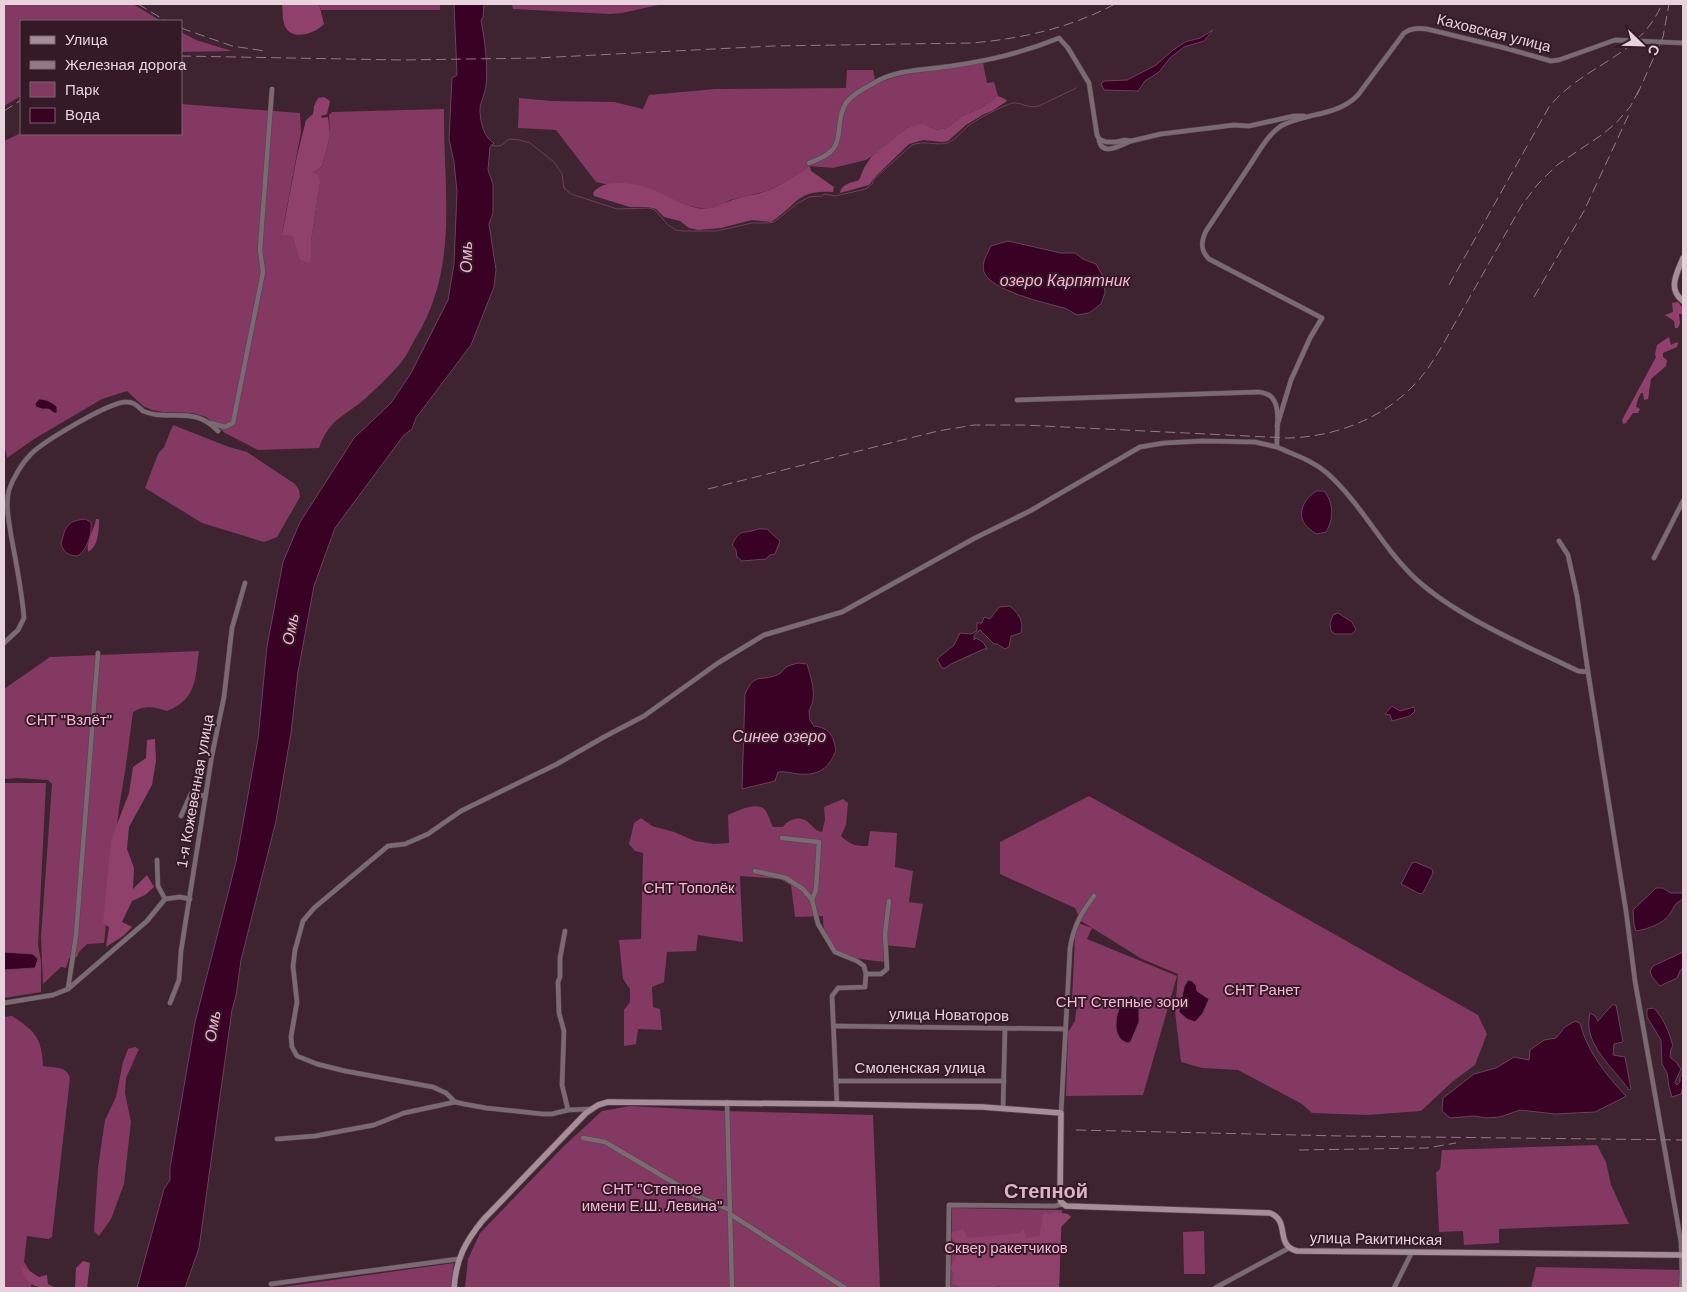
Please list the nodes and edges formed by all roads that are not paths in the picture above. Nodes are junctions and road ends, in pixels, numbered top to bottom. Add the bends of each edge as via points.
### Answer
1 (1683, 43) edge
2 (272, 89) dead end
3 (1308, 117) junction
4 (809, 163) dead end
5 (1683, 258) edge
6 (1683, 301) edge
7 (1017, 400) dead end
8 (210, 423) junction
9 (1277, 426) junction
10 (218, 431) dead end
11 (1277, 447) junction
12 (1683, 501) edge
13 (1558, 541) dead end
14 (1654, 558) dead end
15 (245, 583) dead end
16 (4, 643) edge
17 (98, 653) dead end
18 (1588, 672) junction
19 (205, 796) junction
20 (181, 816) dead end
21 (782, 838) dead end
22 (157, 860) dead end
23 (755, 871) dead end
24 (1094, 896) dead end
25 (165, 899) junction
26 (190, 899) junction
27 (812, 900) junction
28 (889, 901) dead end
29 (565, 931) dead end
30 (866, 974) junction
31 (68, 989) junction
32 (4, 1003) edge
33 (170, 1003) dead end
34 (834, 1026) junction
35 (1005, 1028) junction
36 (1065, 1029) junction
37 (836, 1081) junction
38 (1004, 1081) junction
39 (455, 1102) junction
40 (727, 1102) junction
41 (838, 1104) junction
42 (591, 1109) junction
43 (1003, 1109) junction
44 (568, 1110) junction
45 (1061, 1113) junction
46 (582, 1138) dead end
47 (277, 1139) dead end
48 (1063, 1204) junction
49 (730, 1212) junction
50 (1289, 1248) junction
51 (1412, 1252) junction
52 (1683, 1256) edge
53 (458, 1260) junction
54 (272, 1284) dead end
55 (454, 1288) edge
56 (732, 1288) edge
57 (845, 1288) edge
58 (948, 1288) edge
59 (1215, 1288) edge
60 (1394, 1288) edge
61 (1681, 1288) edge

1 - 3 street, Каховская улица via 1615,40 1551,61 1416,28 1404,33 1350,104
2 - 8 street via 260,250 263,272 233,424 225,427
3 - 4 street via 1294,116 1249,126 1160,134 1131,141 1099,139 1089,84 1059,38 1008,56 905,72 874,82 845,104 834,149
3 - 9 street via 1280,127 1270,137 1202,241 1202,250 1209,259 1322,318 1291,380
5 - 6 street via 1674,291
7 - 9 street via 1259,392 1273,398
8 - 10 street
8 - 16 street via 196,416 160,415 144,411 132,403 117,403 86,418 30,455 8,495 24,618 18,630
9 - 11 street
11 - 18 street via 1310,461 1326,473 1361,511 1398,561 1437,597 1524,645 1578,671
11 - 39 street via 1255,442 1202,441 1164,442 1140,448 842,612 764,635 704,672 644,716 558,764 461,812 428,834 382,850 303,921 293,966 297,1002 292,1047 297,1056 317,1064 433,1087
12 - 14 street
13 - 18 street via 1572,568
15 - 19 street, 1-я Кожевенная улица via 232,628 224,696
17 - 31 street via 76,935
18 - 52 street via 1636,988
19 - 20 street via 191,794
19 - 26 street, 1-я Кожевенная улица
21 - 27 street via 820,842 816,890
22 - 25 street via 158,886
23 - 27 street via 786,878 803,889
24 - 36 street via 1072,934
25 - 26 street via 180,896
25 - 31 street via 148,921
26 - 33 street, 1-я Кожевенная улица via 179,980
27 - 30 street via 818,924 835,952 861,963
28 - 30 street via 885,934 887,969 881,974
29 - 44 street via 558,982 559,1013 564,1031 562,1085
30 - 34 street via 863,988 835,990 832,996
31 - 32 street via 53,995
34 - 35 street, улица Новаторов
34 - 37 street
35 - 36 street, улица Новаторов
35 - 38 street
36 - 45 street
37 - 38 street, Смоленская улица
37 - 41 street
38 - 43 street
39 - 44 street via 524,1113 552,1114
39 - 47 street via 404,1113 374,1125
40 - 41 street
40 - 42 street via 608,1102
40 - 49 street
41 - 43 street
42 - 44 street
42 - 53 street via 483,1220 471,1234
43 - 45 street
45 - 48 street via 1060,1198
46 - 49 street via 605,1142
48 - 50 street, улица Ракитинская via 1270,1212 1281,1220 1284,1241
48 - 58 street via 949,1205
49 - 56 street
49 - 57 street
50 - 51 street, улица Ракитинская via 1297,1251
50 - 59 street
51 - 52 street, улица Ракитинская
51 - 60 street
52 - 61 street
53 - 54 street
53 - 55 street

